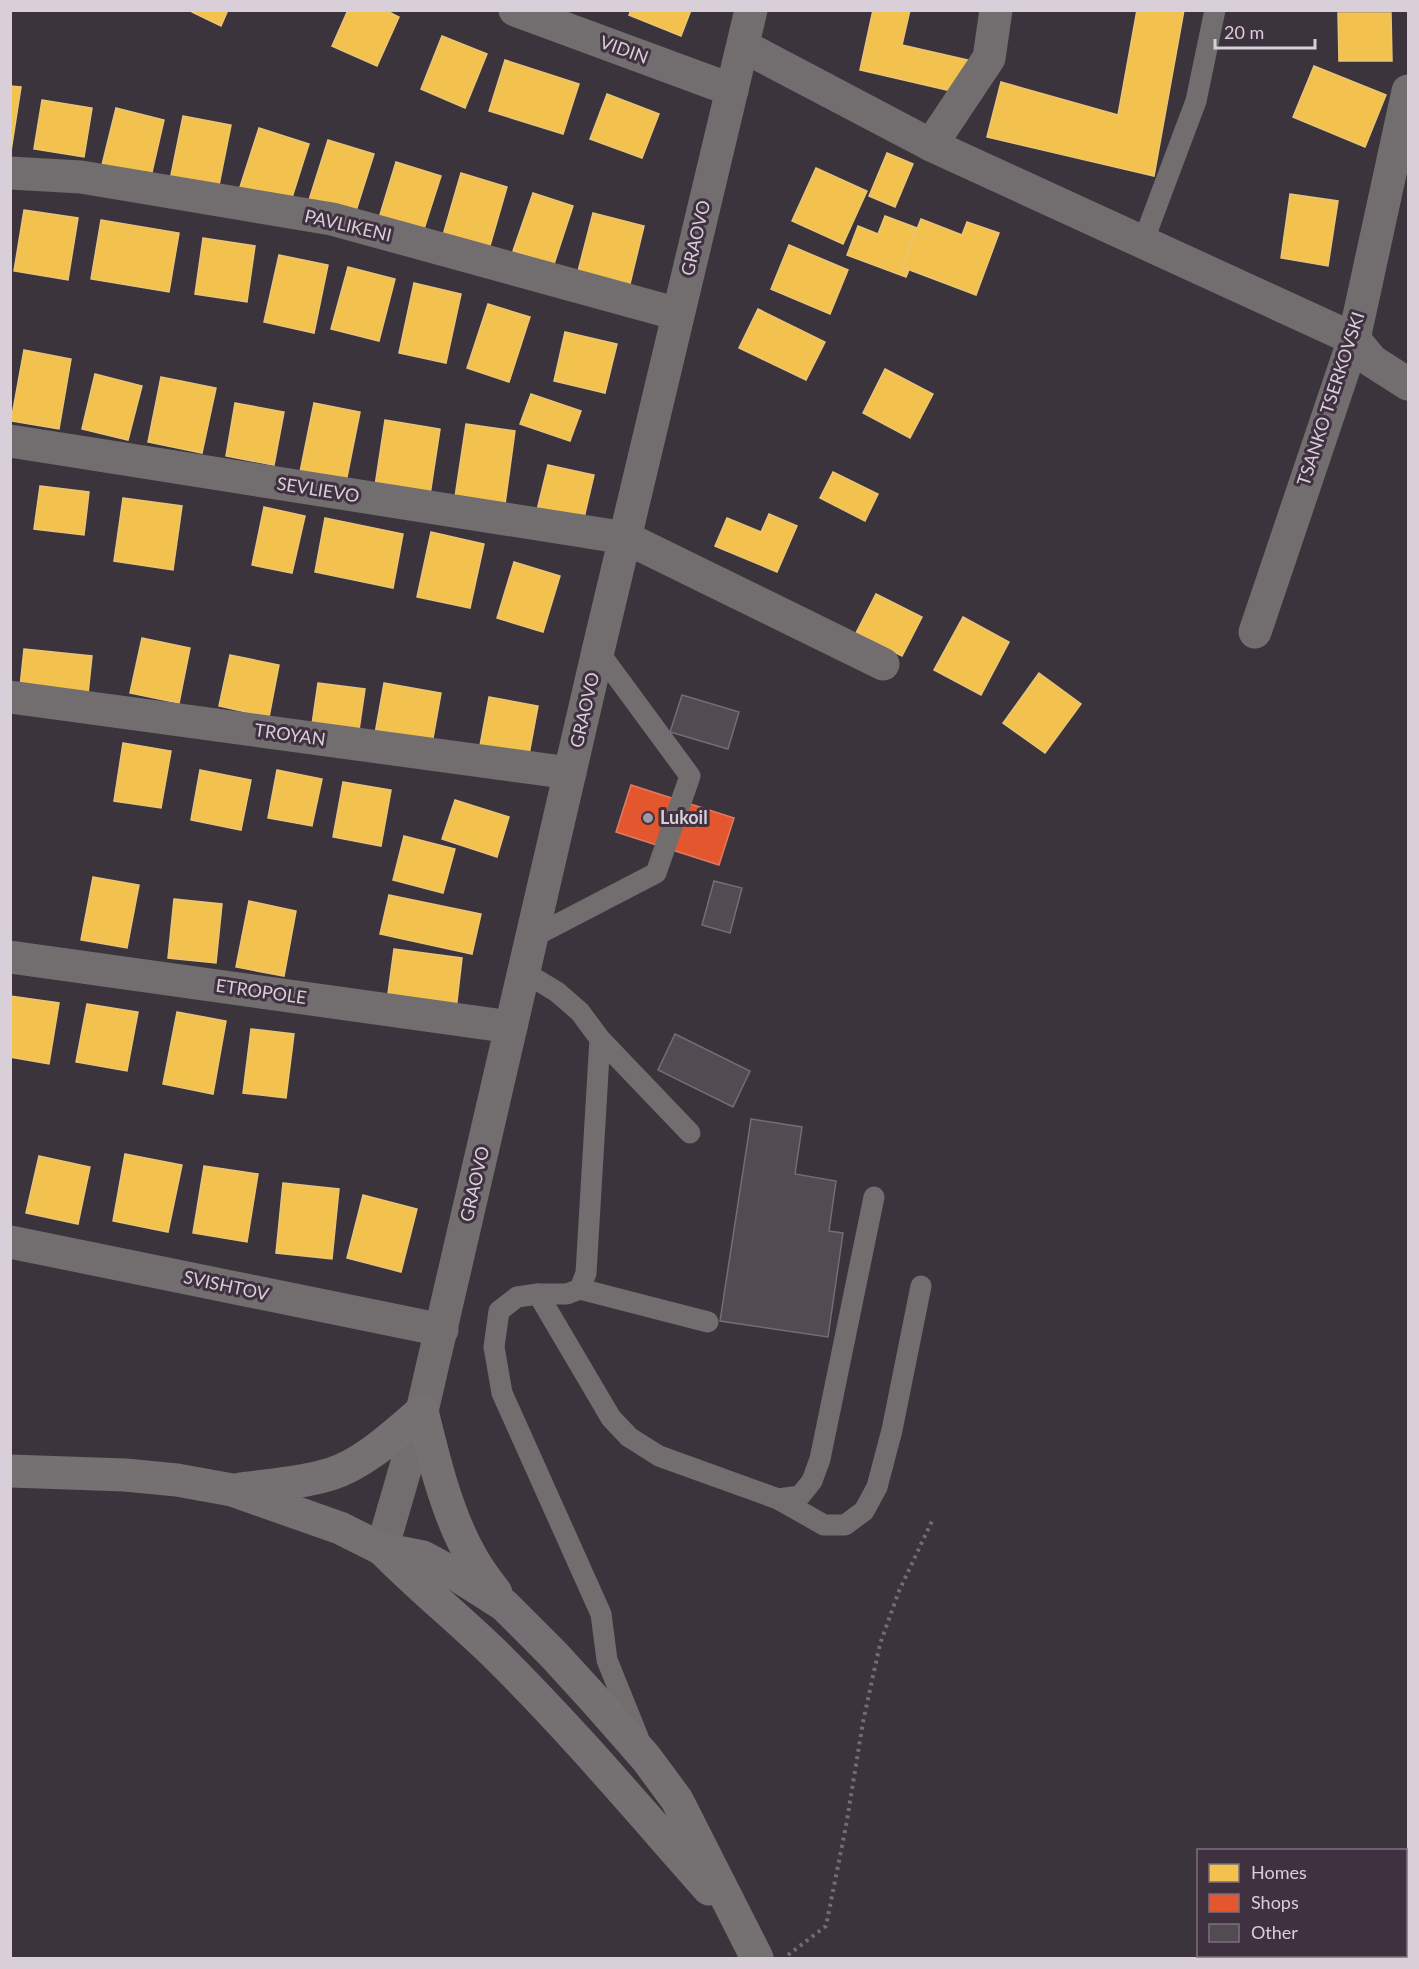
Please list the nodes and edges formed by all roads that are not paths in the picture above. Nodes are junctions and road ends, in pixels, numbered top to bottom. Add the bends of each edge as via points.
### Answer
1 (515, 10) edge
2 (751, 10) edge
3 (996, 10) edge
4 (1215, 10) edge
5 (743, 46) junction
6 (732, 90) junction
7 (1408, 91) edge
8 (931, 145) junction
9 (10, 173) edge
10 (1143, 242) junction
11 (678, 314) junction
12 (1353, 339) junction
13 (1408, 384) edge
14 (10, 441) edge
15 (626, 538) junction
16 (1255, 632) dead end
17 (598, 651) junction
18 (883, 664) dead end
19 (10, 697) edge
20 (570, 773) junction
21 (531, 938) junction
22 (10, 957) edge
23 (524, 972) junction
24 (511, 1028) junction
25 (600, 1039) junction
26 (690, 1133) dead end
27 (874, 1197) dead end
28 (10, 1242) edge
29 (921, 1286) dead end
30 (580, 1289) junction
31 (538, 1294) junction
32 (708, 1322) dead end
33 (442, 1330) junction
34 (422, 1412) junction
35 (10, 1471) edge
36 (232, 1490) junction
37 (778, 1499) junction
38 (382, 1549) junction
39 (504, 1605) junction
40 (646, 1758) junction
41 (738, 1922) junction
42 (757, 1959) edge

1 - 6 street, VIDIN
2 - 5 street, GRAOVO
3 - 8 street via 989,58
4 - 10 lane via 1196,101
5 - 6 street, GRAOVO
5 - 8 street
6 - 11 street, GRAOVO
7 - 12 street, TSANKO TSERKOVSKI
8 - 10 street
9 - 11 street, PAVLIKENI via 81,177 332,219
10 - 12 street
11 - 15 street, GRAOVO
12 - 13 street via 1372,361
12 - 16 street, TSANKO TSERKOVSKI
14 - 15 street, SEVLIEVO
15 - 17 street, GRAOVO
15 - 18 street, SEVLIEVO
17 - 20 street, GRAOVO
17 - 21 lane via 690,776 656,873
19 - 20 street, TROYAN
20 - 21 street, GRAOVO
21 - 23 street, GRAOVO
22 - 24 street, ETROPOLE
23 - 24 street, GRAOVO
23 - 25 lane via 580,1012
24 - 33 street, GRAOVO
25 - 26 lane
25 - 30 lane via 586,1273
27 - 37 lane via 820,1459 812,1481 800,1496
28 - 33 street, SVISHTOV
29 - 37 lane via 892,1430 877,1487 864,1511 845,1525 824,1525
30 - 31 lane via 567,1294
30 - 32 lane
31 - 37 lane via 611,1418 629,1437 659,1456
31 - 40 lane via 517,1297 499,1311 494,1347 502,1393 601,1614 607,1660
33 - 34 street, GRAOVO
34 - 36 main road via 359,1460 333,1474
34 - 38 street, GRAOVO
34 - 39 main road via 450,1509 472,1558
35 - 36 main road via 125,1475
36 - 38 main road via 340,1528
38 - 39 main road via 423,1557
38 - 41 main road via 566,1727
39 - 40 main road
40 - 41 main road via 677,1800
41 - 42 main road

